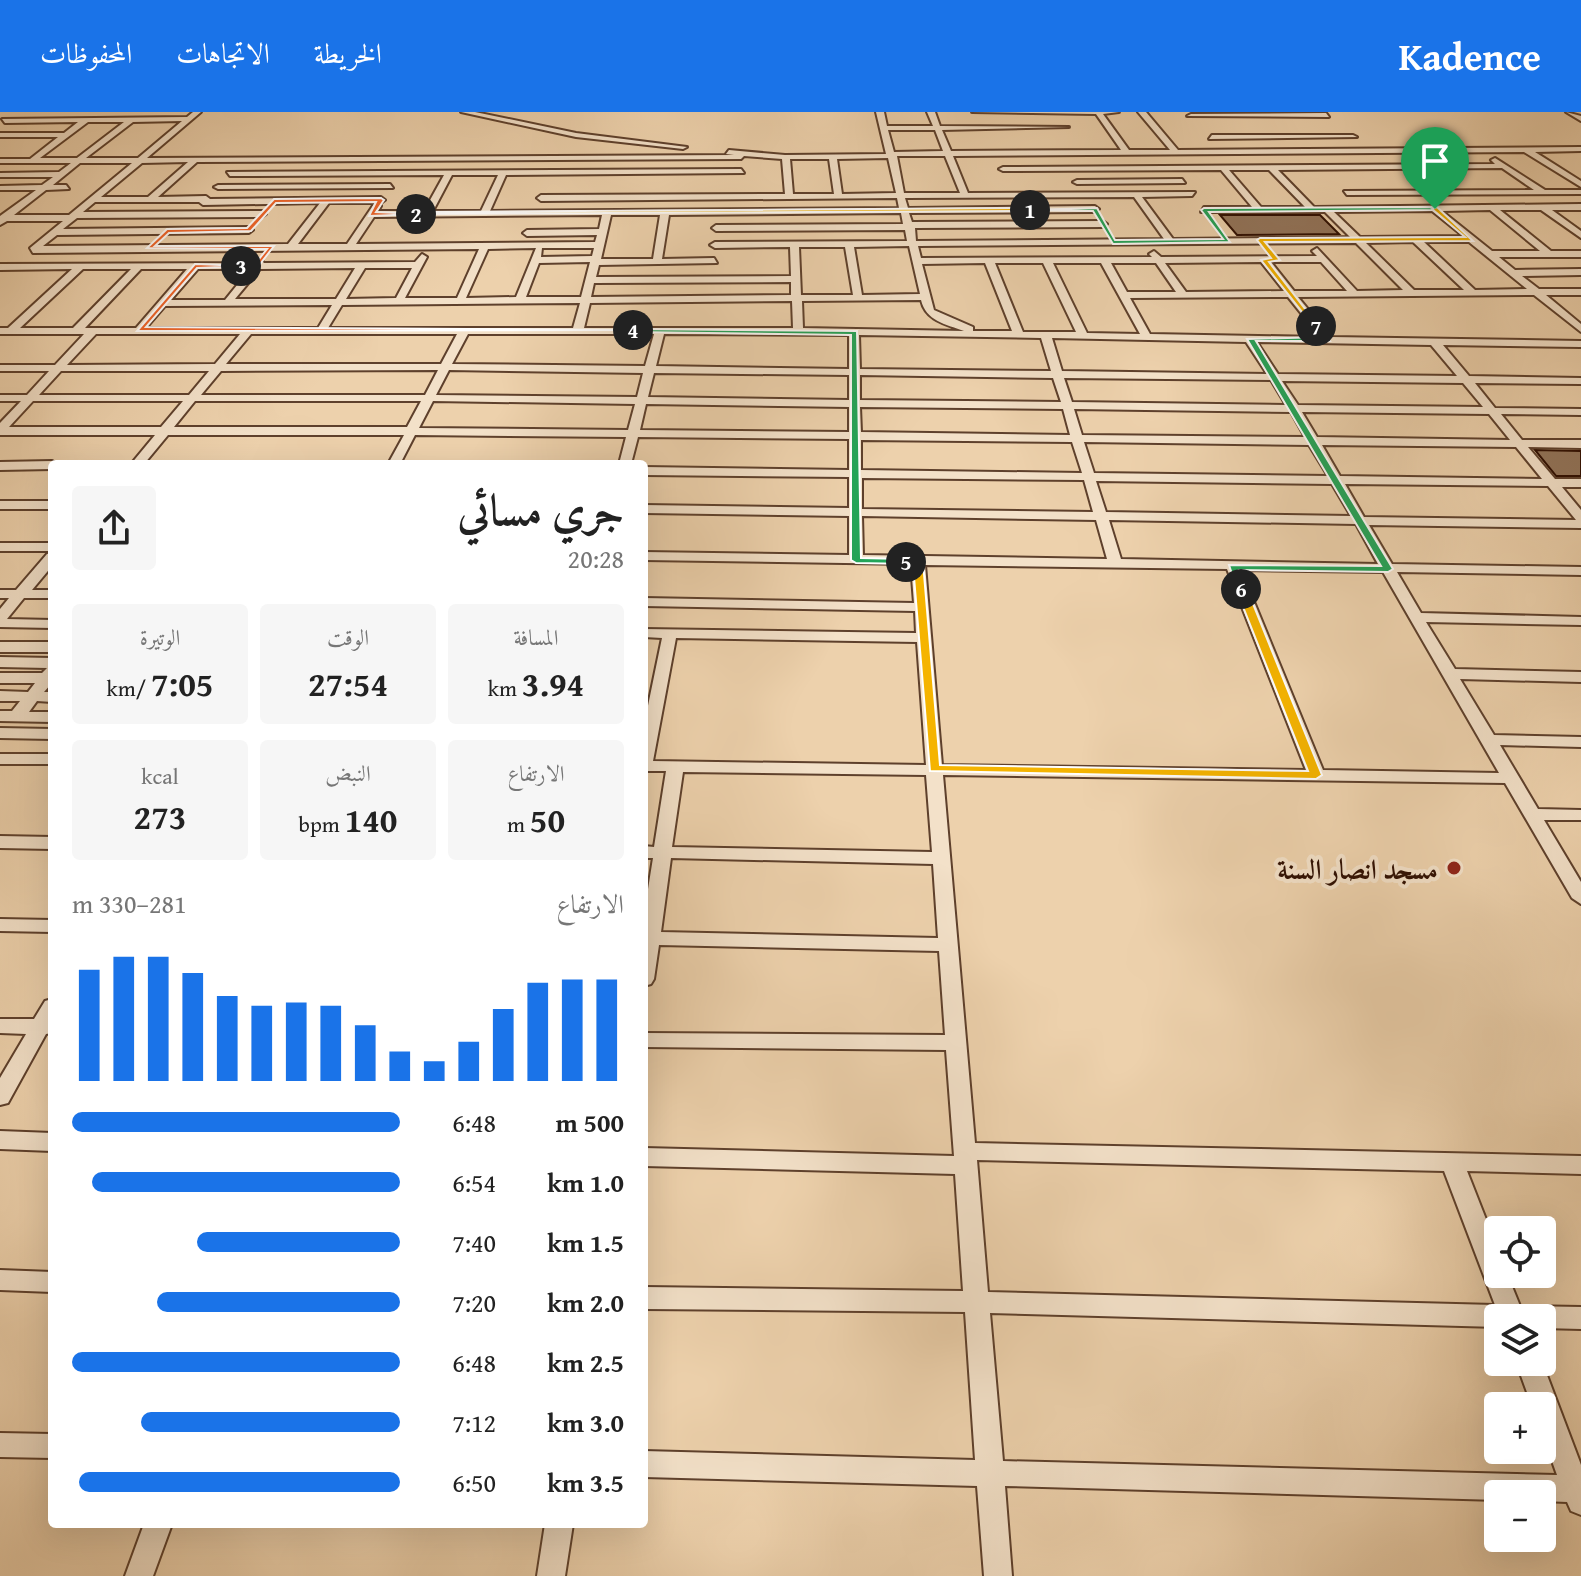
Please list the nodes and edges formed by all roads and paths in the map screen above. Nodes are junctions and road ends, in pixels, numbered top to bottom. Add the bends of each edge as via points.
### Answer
1 (141, 112) edge
2 (197, 112) edge
3 (465, 112) edge
4 (880, 112) edge
5 (931, 112) edge
6 (1017, 112) edge
7 (1098, 112) edge
8 (1115, 112) edge
9 (1142, 112) edge
10 (1570, 112) edge
11 (977, 113) edge
12 (1057, 113) edge
13 (1189, 114) edge
14 (1271, 114) edge
15 (7, 117) edge
16 (1330, 118) edge
17 (188, 119) junction
18 (1581, 119) edge
19 (86, 120) junction
20 (131, 120) junction
21 (1065, 127) junction
22 (885, 128) junction
23 (937, 128) junction
24 (984, 128) junction
25 (0, 135) edge
26 (22, 135) junction
27 (66, 135) junction
28 (1212, 137) junction
29 (1353, 137) junction
30 (942, 139) junction
31 (957, 139) dead end
32 (1078, 146) junction
33 (4, 148) dead end
34 (33, 148) dead end
35 (48, 148) junction
36 (1576, 149) edge
37 (1481, 150) junction
38 (1527, 150) junction
39 (1433, 151) junction
40 (1350, 152) junction
41 (1372, 152) junction
42 (1127, 153) junction
43 (1159, 153) junction
44 (1177, 153) junction
45 (1227, 153) junction
46 (948, 154) junction
47 (995, 154) junction
48 (892, 155) junction
49 (1581, 156) edge
50 (741, 157) junction
51 (786, 157) junction
52 (833, 157) junction
53 (408, 158) junction
54 (604, 158) junction
55 (138, 159) junction
56 (196, 159) junction
57 (244, 159) junction
58 (33, 160) junction
59 (79, 160) junction
60 (0, 161) edge
61 (1448, 163) junction
62 (1503, 166) junction
63 (1112, 168) junction
64 (1171, 168) junction
65 (1223, 168) junction
66 (1272, 168) junction
67 (1319, 168) junction
68 (1373, 168) junction
69 (1003, 169) junction
70 (691, 171) junction
71 (741, 171) junction
72 (450, 172) junction
73 (503, 172) junction
74 (549, 172) junction
75 (601, 172) junction
76 (398, 173) junction
77 (60, 174) junction
78 (230, 174) junction
79 (0, 175) edge
80 (1464, 175) dead end
81 (1329, 176) dead end
82 (1387, 176) dead end
83 (1120, 181) junction
84 (1182, 181) junction
85 (1065, 182) dead end
86 (1079, 182) junction
87 (1528, 182) junction
88 (1476, 183) dead end
89 (1578, 183) edge
90 (1396, 184) dead end
91 (1338, 185) dead end
92 (287, 186) junction
93 (390, 186) junction
94 (66, 187) dead end
95 (218, 187) junction
96 (0, 188) edge
97 (43, 188) junction
98 (1488, 192) junction
99 (1543, 192) junction
100 (1581, 192) edge
101 (1347, 193) junction
102 (1406, 193) junction
103 (1015, 194) junction
104 (1087, 194) junction
105 (1136, 194) junction
106 (1192, 194) junction
107 (902, 195) junction
108 (965, 195) junction
109 (789, 196) junction
110 (838, 196) junction
111 (687, 197) junction
112 (740, 197) junction
113 (541, 198) junction
114 (595, 198) junction
115 (151, 199) junction
116 (91, 200) junction
117 (204, 200) junction
118 (327, 200) junction
119 (381, 200) junction
120 (274, 201) junction
121 (12, 202) dead end
122 (25, 202) junction
123 (1491, 207) junction
124 (1509, 207) junction
125 (1543, 207) junction
126 (1581, 207) edge
127 (1095, 209) junction
128 (1435, 209) junction
129 (906, 210) junction
130 (1023, 210) junction
131 (1204, 210) junction
132 (1259, 210) junction
133 (1313, 210) junction
134 (1328, 210) junction
135 (1370, 210) junction
136 (716, 212) junction
137 (607, 213) junction
138 (665, 213) junction
139 (685, 213) junction
140 (262, 214) junction
141 (372, 214) junction
142 (427, 214) junction
143 (460, 214) junction
144 (484, 214) junction
145 (535, 214) junction
146 (191, 215) junction
147 (72, 216) junction
148 (1447, 219) junction
149 (1506, 219) junction
150 (2, 220) edge
151 (1212, 220) dead end
152 (1387, 220) dead end
153 (1565, 223) junction
154 (1581, 223) edge
155 (1103, 224) junction
156 (454, 225) dead end
157 (911, 226) junction
158 (716, 228) junction
159 (1398, 229) dead end
160 (249, 230) junction
161 (1220, 230) dead end
162 (167, 231) junction
163 (55, 232) junction
164 (603, 232) junction
165 (527, 233) junction
166 (1581, 235) edge
167 (448, 236) dead end
168 (1412, 239) junction
169 (1471, 239) junction
170 (1260, 240) junction
171 (1307, 240) junction
172 (1359, 240) junction
173 (1146, 241) junction
174 (1170, 241) junction
175 (1228, 241) junction
176 (1113, 242) junction
177 (915, 243) junction
178 (794, 244) junction
179 (849, 244) junction
180 (600, 245) junction
181 (715, 245) junction
182 (443, 246) junction
183 (485, 246) junction
184 (521, 246) junction
185 (541, 246) junction
186 (234, 247) junction
187 (272, 247) junction
188 (291, 247) junction
189 (350, 247) junction
190 (387, 247) junction
191 (428, 247) junction
192 (150, 248) junction
193 (34, 249) junction
194 (1490, 254) junction
195 (1549, 254) junction
196 (1581, 254) edge
197 (1324, 259) junction
198 (535, 260) junction
199 (1264, 260) junction
200 (1276, 260) junction
201 (595, 261) junction
202 (657, 261) junction
203 (714, 261) junction
204 (919, 261) junction
205 (989, 261) junction
206 (1047, 261) junction
207 (1105, 261) junction
208 (1159, 261) junction
209 (362, 265) junction
210 (376, 265) junction
211 (418, 265) junction
212 (195, 266) junction
213 (257, 266) junction
214 (0, 267) edge
215 (13, 267) junction
216 (80, 267) junction
217 (138, 267) junction
218 (1581, 272) edge
219 (1513, 273) junction
220 (0, 278) edge
221 (795, 279) junction
222 (591, 280) junction
223 (661, 280) junction
224 (712, 280) junction
225 (1410, 292) junction
226 (1472, 292) junction
227 (1536, 292) junction
228 (1581, 292) edge
229 (1291, 293) junction
230 (1354, 293) junction
231 (1183, 294) junction
232 (1124, 295) junction
233 (926, 297) junction
234 (796, 298) junction
235 (858, 298) junction
236 (658, 299) junction
237 (520, 300) junction
238 (586, 300) junction
239 (338, 301) junction
240 (399, 301) junction
241 (460, 301) junction
242 (228, 302) junction
243 (163, 303) junction
244 (140, 329) junction
245 (250, 329) junction
246 (322, 329) junction
247 (465, 329) junction
248 (1581, 329) edge
249 (77, 330) junction
250 (94, 330) junction
251 (578, 330) junction
252 (660, 330) junction
253 (6, 331) edge
254 (798, 331) junction
255 (854, 332) junction
256 (985, 334) junction
257 (1019, 335) junction
258 (1046, 336) junction
259 (1083, 336) junction
260 (1147, 337) junction
261 (1250, 339) junction
262 (1327, 339) junction
263 (1434, 341) junction
264 (1581, 344) edge
265 (220, 366) junction
266 (61, 367) junction
267 (445, 367) junction
268 (0, 368) edge
269 (650, 370) junction
270 (854, 373) junction
271 (924, 374) junction
272 (1059, 375) junction
273 (1275, 377) junction
274 (1466, 380) junction
275 (1581, 381) edge
276 (195, 397) junction
277 (0, 398) edge
278 (31, 398) junction
279 (429, 398) junction
280 (642, 400) junction
281 (856, 403) junction
282 (928, 404) junction
283 (1068, 406) junction
284 (1294, 408) junction
285 (1492, 410) junction
286 (1581, 412) edge
287 (168, 429) junction
288 (0, 430) edge
289 (413, 431) junction
290 (632, 434) junction
291 (856, 436) junction
292 (1079, 440) junction
293 (1315, 443) junction
294 (1520, 443) junction
295 (1581, 444) edge
296 (141, 460) edge
297 (396, 460) edge
298 (626, 460) edge
299 (48, 465) edge
300 (0, 466) edge
301 (648, 471) edge
302 (856, 474) junction
303 (1089, 477) junction
304 (1336, 480) junction
305 (1552, 483) junction
306 (1581, 483) edge
307 (0, 505) edge
308 (48, 505) edge
309 (648, 509) edge
310 (856, 511) junction
311 (1099, 515) junction
312 (1357, 520) junction
313 (1581, 521) edge
314 (0, 547) edge
315 (48, 547) edge
316 (648, 556) edge
317 (856, 560) junction
318 (48, 562) edge
319 (918, 562) junction
320 (1116, 565) junction
321 (1233, 567) junction
322 (1388, 569) junction
323 (1581, 571) edge
324 (20, 593) junction
325 (0, 594) edge
326 (48, 594) edge
327 (648, 602) edge
328 (922, 607) junction
329 (1417, 617) junction
330 (0, 620) edge
331 (1581, 621) edge
332 (48, 624) edge
333 (648, 633) edge
334 (670, 633) junction
335 (925, 638) junction
336 (0, 647) edge
337 (48, 647) edge
338 (0, 662) edge
339 (48, 672) edge
340 (48, 673) edge
341 (1450, 674) junction
342 (48, 677) edge
343 (1581, 677) edge
344 (0, 678) edge
345 (0, 696) edge
346 (33, 696) junction
347 (48, 697) edge
348 (9, 716) edge
349 (48, 717) edge
350 (0, 733) edge
351 (48, 734) edge
352 (1489, 740) junction
353 (1581, 742) edge
354 (648, 746) edge
355 (0, 759) edge
356 (48, 759) edge
357 (648, 766) edge
358 (675, 766) junction
359 (934, 769) junction
360 (1316, 775) junction
361 (1511, 778) junction
362 (1532, 814) junction
363 (1581, 815) edge
364 (0, 842) edge
365 (48, 843) edge
366 (654, 852) edge
367 (941, 858) junction
368 (1580, 893) edge
369 (0, 925) edge
370 (48, 926) edge
371 (648, 926) edge
372 (648, 938) edge
373 (948, 945) junction
374 (0, 1026) edge
375 (46, 1027) edge
376 (648, 1040) edge
377 (956, 1043) junction
378 (0, 1097) edge
379 (0, 1140) edge
380 (48, 1142) edge
381 (648, 1157) edge
382 (964, 1158) junction
383 (1452, 1161) junction
384 (1581, 1165) edge
385 (0, 1280) edge
386 (48, 1282) edge
387 (648, 1298) edge
388 (976, 1302) junction
389 (1507, 1304) edge
390 (1484, 1316) edge
391 (1556, 1318) edge
392 (1581, 1318) edge
393 (1534, 1376) edge
394 (0, 1445) edge
395 (48, 1446) edge
396 (648, 1464) edge
397 (990, 1472) junction
398 (1579, 1493) edge
399 (157, 1528) edge
400 (558, 1528) edge
401 (139, 1576) edge
402 (551, 1576) edge
403 (998, 1576) edge

1 - 20 street
2 - 17 street
3 - 51 street via 614,140
4 - 22 street
5 - 23 street
6 - 11 street
6 - 12 street
7 - 8 street
7 - 12 street
7 - 42 street
9 - 44 street
10 - 18 street
11 - 24 street
12 - 21 street
13 - 14 street
13 - 28 street
14 - 16 street
15 - 19 street
16 - 29 street
17 - 20 street
17 - 55 street
19 - 20 street
19 - 27 street
20 - 59 street
21 - 24 street
21 - 32 street
22 - 23 street
22 - 48 street
23 - 24 street
23 - 30 street
25 - 26 street
26 - 27 street
26 - 33 street
27 - 35 street
28 - 29 street
28 - 45 street
29 - 41 street
30 - 31 street
30 - 46 street
32 - 42 street
32 - 47 street
34 - 35 street
35 - 58 street
36 - 38 street
36 - 49 street
37 - 38 street
37 - 39 street
37 - 62 street
38 - 89 street
39 - 41 street
39 - 61 street
40 - 41 street
40 - 45 street
40 - 68 street
42 - 43 street
43 - 44 street
43 - 64 street
44 - 45 street
46 - 47 street
46 - 48 street
46 - 108 street
47 - 69 street
48 - 52 street
48 - 107 street
50 - 51 street
50 - 54 street
50 - 71 street
51 - 52 street
51 - 109 street
52 - 110 street
53 - 54 street
53 - 57 street
53 - 76 street
54 - 75 street
55 - 56 street
55 - 59 street
55 - 116 street
56 - 57 street
56 - 115 street
57 - 78 street
58 - 59 street
58 - 60 street
59 - 77 street
61 - 62 street
61 - 68 street
61 - 80 street
62 - 87 street
63 - 64 street
63 - 69 street
63 - 83 street
64 - 65 street
64 - 84 street
65 - 66 street
65 - 132 street
66 - 67 street
66 - 133 street
67 - 68 street
67 - 81 street
68 - 82 street
69 - 103 street
70 - 71 street
70 - 75 street
70 - 111 street
71 - 112 street
72 - 73 street
72 - 76 street
72 - 142 street
73 - 74 street
73 - 144 street
74 - 75 street
74 - 113 street
75 - 114 street
76 - 78 street
76 - 93 street
77 - 79 street
77 - 97 street
78 - 95 street
83 - 84 street
83 - 86 street
84 - 106 street
85 - 86 street
86 - 104 street
87 - 89 street
87 - 99 street
88 - 98 street
90 - 102 street
91 - 101 street
92 - 93 street
92 - 95 street
92 - 120 street
93 - 119 street
94 - 97 street
95 - 117 street
96 - 97 street
97 - 122 street
98 - 99 street
98 - 102 street
98 - 124 street
99 - 100 street
101 - 102 street
101 - 135 street
103 - 104 street
103 - 108 street
103 - 130 street
104 - 105 street
104 - 127 street
105 - 106 street
105 - 174 street
106 - 131 street
107 - 108 street
107 - 110 street
107 - 129 street
109 - 110 street
109 - 112 street
111 - 112 street
111 - 114 street
111 - 139 street
113 - 114 street
113 - 145 street
115 - 116 street
115 - 117 street
116 - 147 street
117 - 120 street
117 - 146 street
118 - 119 street
118 - 120 street
118 - 188 street
119 - 141 street
120 - 140 street
121 - 122 street
122 - 150 street
123 - 124 street
123 - 128 street
123 - 149 street
124 - 125 street
125 - 126 street
125 - 153 street
127 - 130 street
127 - 155 street
128 - 135 street
128 - 148 street
129 - 130 street
129 - 136 street
129 - 157 street
131 - 132 street
131 - 151 street
132 - 133 street
133 - 134 street
134 - 135 street
134 - 172 street
135 - 152 street
136 - 139 street
136 - 158 street
137 - 138 street
137 - 145 street
137 - 164 street
138 - 139 street
138 - 202 street
140 - 146 street
140 - 160 street
141 - 142 street
141 - 189 street
142 - 143 street
143 - 144 street
143 - 156 street
144 - 145 street
145 - 165 street
146 - 147 street
147 - 150 street
147 - 163 street
148 - 149 street
148 - 169 street
149 - 195 street
153 - 154 street
153 - 166 street
155 - 157 street
155 - 176 street
157 - 158 street
157 - 177 street
158 - 181 street
159 - 168 street
160 - 162 street
160 - 186 street
161 - 175 street
162 - 163 street
162 - 192 street
163 - 193 street
164 - 165 street
164 - 180 street
165 - 184 street
167 - 182 street
168 - 169 street
168 - 172 street
168 - 226 street
169 - 194 street
170 - 171 street
170 - 175 street
170 - 200 street
171 - 172 street
171 - 197 street
172 - 225 street
173 - 174 street
173 - 176 street
173 - 208 street
174 - 175 street
176 - 177 street
177 - 179 street
177 - 204 street
178 - 179 street
178 - 181 street
178 - 221 street
179 - 235 street
180 - 185 street
180 - 201 street
181 - 203 street
182 - 183 street
182 - 191 street
183 - 184 street
183 - 241 street
184 - 185 street
185 - 198 street
186 - 187 street
186 - 192 street
187 - 188 street
187 - 213 street
188 - 189 street
189 - 190 street
190 - 191 street
190 - 210 street
191 - 211 street
192 - 193 street
193 - 215 street
194 - 195 street
194 - 219 street
195 - 196 street
197 - 200 street
197 - 230 street
198 - 201 street
198 - 237 street
199 - 200 street
199 - 208 street
199 - 229 street
201 - 202 street
201 - 222 street
202 - 203 street
203 - 224 street
204 - 205 street
204 - 233 street
205 - 206 street
205 - 257 street
206 - 207 street
206 - 259 street
207 - 208 street
207 - 232 street
208 - 231 street
209 - 210 street
209 - 213 street
209 - 239 street
210 - 211 street
211 - 240 street
212 - 213 street
212 - 217 street
212 - 243 street
213 - 242 street
214 - 215 street
215 - 216 street
215 - 220 street
216 - 217 street
216 - 253 street
217 - 249 street
218 - 219 street
219 - 227 street
221 - 224 street
221 - 234 street
222 - 223 street
222 - 238 street
223 - 224 street
223 - 236 street
225 - 226 street
225 - 230 street
226 - 227 street
227 - 228 street
227 - 248 street
229 - 230 street
229 - 231 street
229 - 262 street
231 - 232 street
232 - 260 street
233 - 235 street
233 - 256 street via 932,314
234 - 235 street
234 - 236 street
234 - 254 street
236 - 238 street
237 - 238 street
237 - 241 street
238 - 251 street
239 - 240 street
239 - 242 street
239 - 246 street
240 - 241 street
242 - 243 street
243 - 244 street
244 - 245 street
244 - 250 street
245 - 246 street
245 - 265 street
246 - 247 street
247 - 251 street
247 - 267 street
249 - 250 street
249 - 253 street
250 - 266 street
251 - 252 street
252 - 254 street
252 - 269 street
254 - 255 street
255 - 256 street
255 - 270 street
256 - 257 street
257 - 258 street
258 - 259 street
258 - 272 street
259 - 260 street
260 - 261 street
261 - 262 street
261 - 273 street
262 - 263 street
263 - 264 street
263 - 274 street
265 - 266 street
265 - 267 street
265 - 276 street
266 - 268 street
266 - 278 street
267 - 269 street
267 - 279 street
269 - 270 street
269 - 280 street
270 - 271 street
270 - 281 street
271 - 272 street
271 - 282 street
272 - 273 street
272 - 283 street
273 - 274 street
273 - 284 street
274 - 275 street
274 - 285 street
276 - 278 street
276 - 279 street
276 - 287 street
277 - 278 street
278 - 288 street
279 - 280 street
279 - 289 street
280 - 281 street
280 - 290 street
281 - 282 street
281 - 291 street
282 - 283 street
283 - 284 street
283 - 292 street
284 - 285 street
284 - 293 street
285 - 286 street
285 - 294 street
287 - 288 street
287 - 289 street
287 - 296 street
289 - 290 street
289 - 297 street
290 - 291 street
290 - 298 street
291 - 292 street
291 - 302 street
292 - 293 street
292 - 303 street
293 - 294 street
293 - 304 street
294 - 295 street
294 - 305 street
299 - 300 street
301 - 302 street
302 - 303 street
302 - 310 street
303 - 304 street
303 - 311 street
304 - 305 street
304 - 312 street
305 - 306 street
305 - 313 street
307 - 308 street
309 - 310 street
310 - 311 street
310 - 317 street
311 - 312 street
311 - 320 street
312 - 313 street
312 - 322 street
314 - 315 street
316 - 317 street
317 - 319 street
318 - 324 street
319 - 320 street
319 - 328 street
320 - 321 street
321 - 322 street
321 - 360 street
322 - 323 street
322 - 329 street
324 - 325 street
324 - 326 street
324 - 330 street
327 - 328 street
328 - 335 street
329 - 331 street
329 - 341 street
330 - 332 street
333 - 334 street
334 - 335 street
334 - 354 street
335 - 359 street
336 - 337 street
338 - 339 street
340 - 344 street
341 - 343 street
341 - 352 street
342 - 346 street
345 - 346 street
346 - 347 street
346 - 348 street
348 - 349 street
350 - 351 street
352 - 353 street
352 - 361 street
355 - 356 street
357 - 358 street
358 - 359 street
358 - 366 street
359 - 360 street
359 - 367 street
360 - 361 street
361 - 362 street
362 - 363 street
362 - 368 street
364 - 365 street
366 - 367 street
366 - 371 street
367 - 373 street
369 - 370 street
372 - 373 street
373 - 377 street
374 - 375 street
375 - 378 street
376 - 377 street
377 - 382 street
379 - 380 street
381 - 382 street
382 - 383 street
382 - 388 street
383 - 384 street
383 - 389 street
385 - 386 street
387 - 388 street
388 - 390 street
388 - 397 street
391 - 392 street
393 - 398 street
394 - 395 street
396 - 397 street
397 - 398 street
397 - 403 street
399 - 401 street
400 - 402 street

